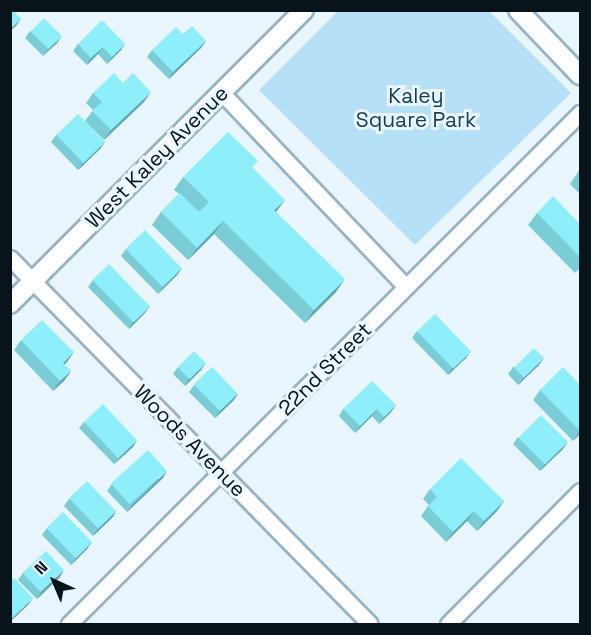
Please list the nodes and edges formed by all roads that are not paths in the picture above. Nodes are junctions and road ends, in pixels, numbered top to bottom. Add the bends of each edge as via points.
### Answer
1 (304, 10) edge
2 (518, 10) edge
3 (580, 75) edge
4 (222, 93) junction
5 (580, 113) edge
6 (10, 258) edge
7 (33, 282) junction
8 (406, 287) junction
9 (10, 304) edge
10 (222, 473) junction
11 (580, 491) edge
12 (69, 624) edge
13 (370, 624) edge
14 (448, 624) edge

1 - 4 street, West Kaley Avenue
2 - 3 street
4 - 7 street, West Kaley Avenue
4 - 8 street
5 - 8 street, 22nd Street
6 - 7 street, Woods Avenue
7 - 9 street, West Kaley Avenue
7 - 10 street, Woods Avenue
8 - 10 street, 22nd Street
10 - 12 street, 22nd Street
10 - 13 street, Woods Avenue
11 - 14 street

